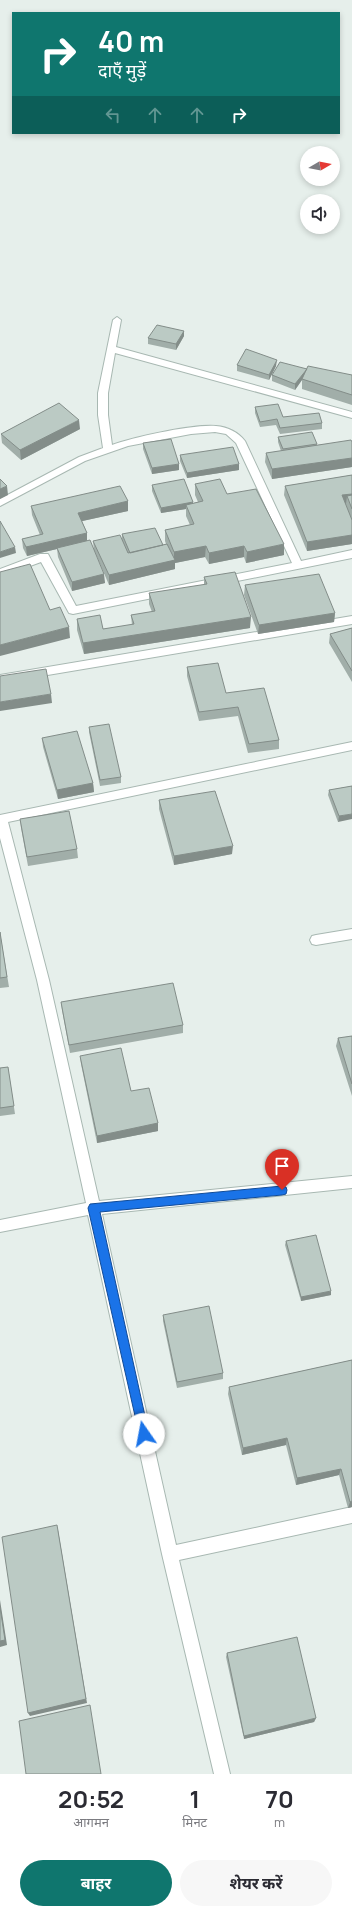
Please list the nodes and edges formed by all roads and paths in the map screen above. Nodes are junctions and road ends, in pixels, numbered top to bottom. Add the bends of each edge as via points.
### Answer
1 (117, 320) dead end
2 (112, 349) junction
3 (349, 414) edge
4 (352, 422) edge
5 (108, 449) junction
6 (0, 504) edge
7 (352, 554) edge
8 (298, 565) junction
9 (0, 573) edge
10 (352, 620) edge
11 (0, 679) edge
12 (352, 746) edge
13 (0, 818) edge
14 (352, 934) edge
15 (316, 940) dead end
16 (352, 1182) edge
17 (94, 1208) junction
18 (0, 1226) edge
19 (352, 1515) edge
20 (170, 1554) junction
21 (222, 1774) edge

1 - 2 street
2 - 3 street
2 - 5 street via 103,393
3 - 4 street
5 - 6 street
5 - 8 street via 191,430 229,432 240,441
7 - 8 street
8 - 9 street via 73,610 44,557
10 - 11 street
12 - 13 street
13 - 17 street via 43,980
14 - 15 street
16 - 17 street
17 - 18 street
17 - 20 street
19 - 20 street
20 - 21 street

